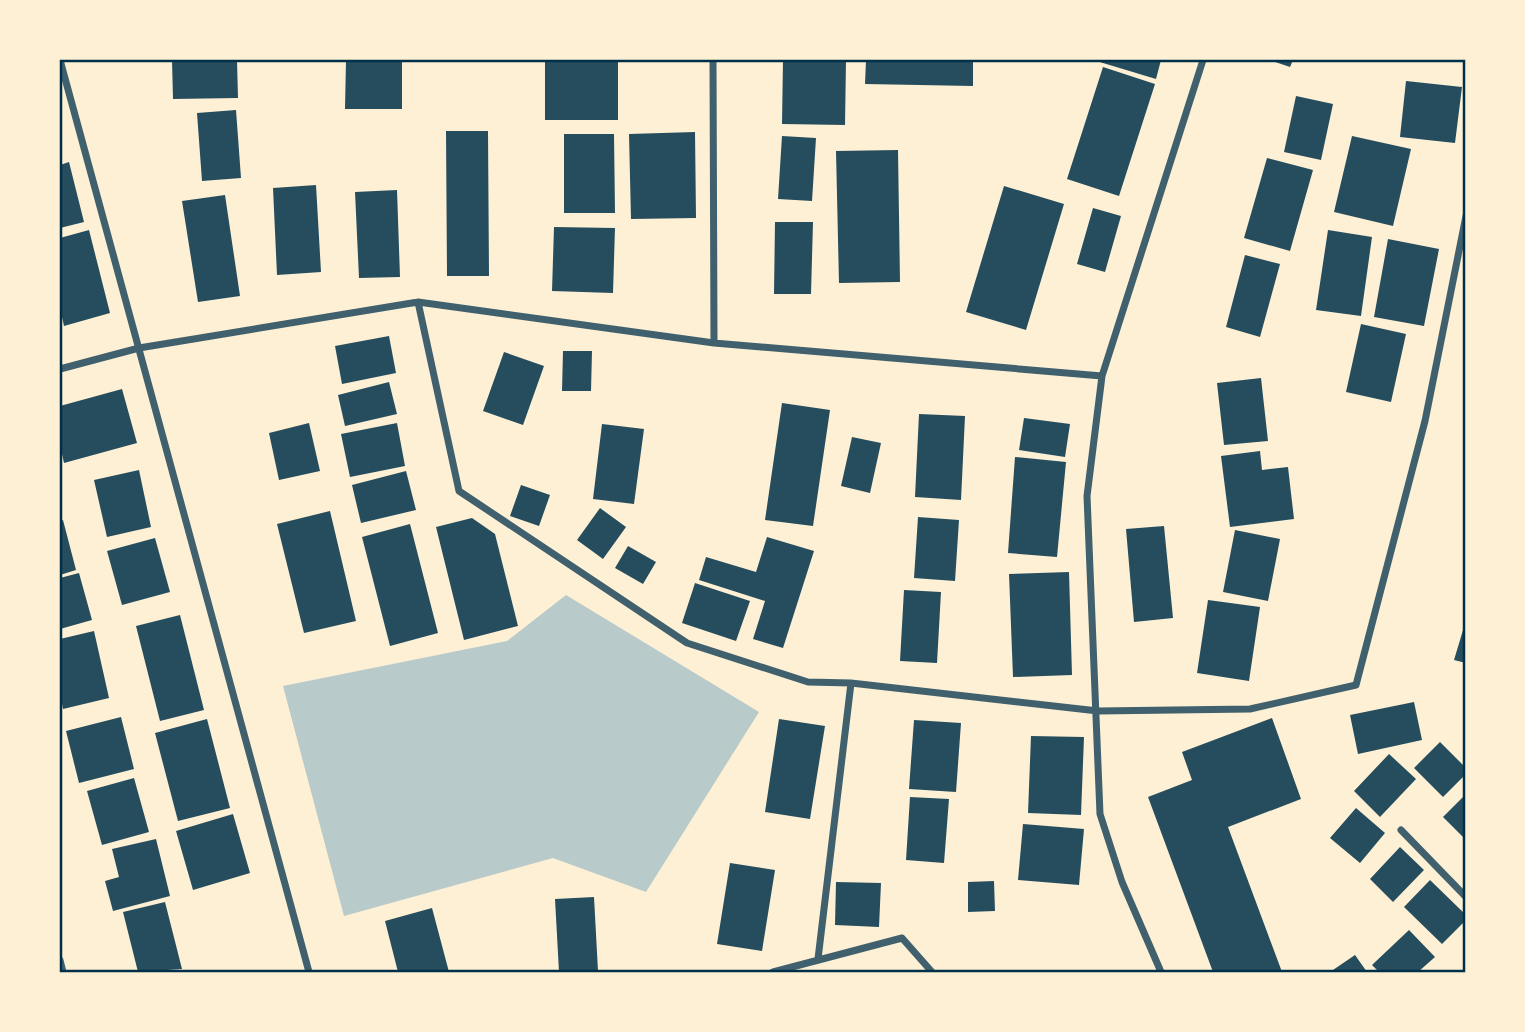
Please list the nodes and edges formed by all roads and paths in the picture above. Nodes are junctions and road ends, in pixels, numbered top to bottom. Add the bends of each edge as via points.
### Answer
1 (60, 60) edge
2 (713, 60) edge
3 (1203, 60) edge
4 (1465, 216) edge
5 (418, 302) junction
6 (715, 343) junction
7 (139, 348) junction
8 (60, 369) edge
9 (1102, 376) junction
10 (850, 683) junction
11 (1098, 711) junction
12 (1401, 830) dead end
13 (1465, 897) edge
14 (818, 959) junction
15 (60, 960) edge
16 (63, 972) edge
17 (309, 972) edge
18 (773, 972) edge
19 (932, 972) edge
20 (1161, 972) edge

1 - 7 street
2 - 6 street
3 - 9 street
4 - 11 street via 1425,421 1356,685 1250,709
5 - 6 street
5 - 7 street
5 - 10 street via 459,491 687,643 808,682
6 - 9 street
7 - 8 street
7 - 17 street
9 - 11 street via 1087,496
10 - 11 street
10 - 14 street
11 - 20 street via 1100,814 1122,882
12 - 13 street
14 - 18 street
14 - 19 street via 902,938
15 - 16 street

